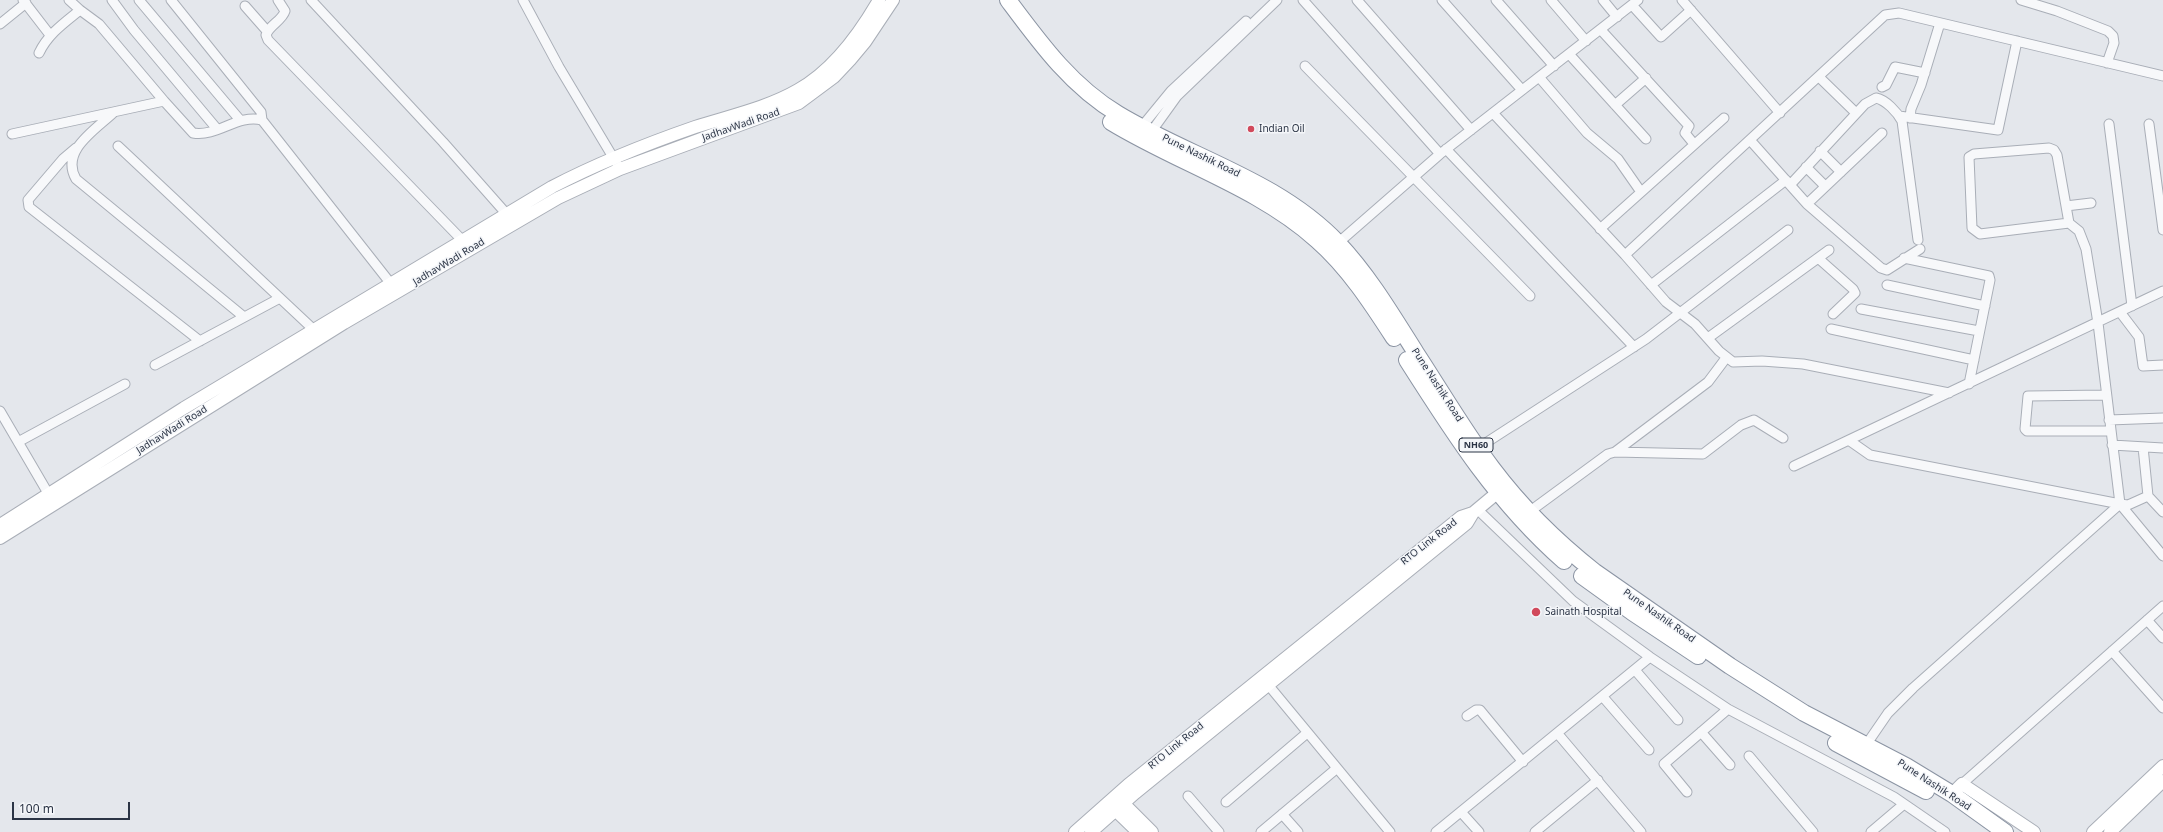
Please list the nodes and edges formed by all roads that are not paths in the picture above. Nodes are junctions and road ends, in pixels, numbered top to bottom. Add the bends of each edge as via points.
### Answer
1 (69, 0) edge
2 (112, 0) edge
3 (140, 0) edge
4 (171, 0) edge
5 (278, 0) edge
6 (311, 0) edge
7 (523, 0) edge
8 (879, 0) edge
9 (893, 0) edge
10 (996, 0) edge
11 (1008, 0) edge
12 (1268, 0) edge
13 (1277, 0) edge
14 (1303, 0) edge
15 (1357, 0) edge
16 (1442, 0) edge
17 (1496, 0) edge
18 (1551, 0) edge
19 (1603, 0) edge
20 (1682, 0) edge
21 (2021, 0) edge
22 (25, 1) edge
23 (1635, 2) edge
24 (245, 6) dead end
25 (80, 10) junction
26 (1691, 10) junction
27 (1618, 17) junction
28 (1940, 23) junction
29 (0, 24) edge
30 (267, 30) junction
31 (1601, 30) junction
32 (50, 35) junction
33 (1586, 41) junction
34 (2016, 41) junction
35 (39, 53) dead end
36 (1569, 54) junction
37 (2108, 63) junction
38 (1305, 66) dead end
39 (1554, 66) junction
40 (1924, 73) junction
41 (1819, 76) junction
42 (2163, 76) edge
43 (1539, 77) junction
44 (1646, 78) junction
45 (1882, 87) dead end
46 (1522, 90) junction
47 (164, 100) junction
48 (1615, 105) junction
49 (113, 112) junction
50 (1493, 113) junction
51 (1780, 113) junction
52 (1856, 113) junction
53 (1899, 116) junction
54 (1724, 118) dead end
55 (1910, 118) junction
56 (240, 120) junction
57 (262, 120) junction
58 (2109, 124) dead end
59 (2148, 124) dead end
60 (217, 129) junction
61 (1471, 130) junction
62 (1882, 133) dead end
63 (12, 134) dead end
64 (1143, 134) junction
65 (1646, 139) dead end
66 (1750, 140) junction
67 (1694, 144) junction
68 (118, 146) dead end
69 (76, 148) junction
70 (1443, 151) junction
71 (1820, 151) junction
72 (613, 157) junction
73 (56, 168) junction
74 (1806, 168) junction
75 (620, 169) junction
76 (1840, 172) junction
77 (73, 173) junction
78 (1414, 177) junction
79 (1788, 182) junction
80 (1825, 186) junction
81 (1641, 192) junction
82 (2091, 203) dead end
83 (1807, 204) junction
84 (2066, 206) junction
85 (507, 212) junction
86 (514, 223) junction
87 (2068, 223) junction
88 (1600, 229) junction
89 (1788, 230) dead end
90 (2163, 230) edge
91 (462, 240) junction
92 (1338, 243) junction
93 (1829, 250) dead end
94 (1625, 255) junction
95 (1818, 258) junction
96 (1904, 258) junction
97 (390, 282) junction
98 (1651, 285) junction
99 (1887, 285) dead end
100 (2163, 291) edge
101 (398, 293) junction
102 (1530, 296) dead end
103 (280, 298) junction
104 (1985, 306) junction
105 (2132, 306) junction
106 (1860, 309) dead end
107 (2120, 312) junction
108 (1681, 314) junction
109 (1833, 314) dead end
110 (244, 317) junction
111 (2098, 323) junction
112 (313, 329) junction
113 (1831, 330) dead end
114 (1979, 331) junction
115 (1708, 338) junction
116 (200, 341) junction
117 (1634, 347) junction
118 (1726, 358) junction
119 (1974, 360) junction
120 (155, 365) dead end
121 (2163, 365) edge
122 (125, 384) dead end
123 (1969, 384) junction
124 (1949, 393) junction
125 (2106, 395) junction
126 (0, 411) edge
127 (2163, 418) edge
128 (2109, 420) junction
129 (2110, 431) junction
130 (1783, 438) dead end
131 (1850, 441) junction
132 (18, 442) junction
133 (2112, 445) junction
134 (2144, 447) junction
135 (1478, 448) junction
136 (2163, 448) edge
137 (1615, 452) junction
138 (1794, 466) dead end
139 (1497, 493) junction
140 (2148, 496) junction
141 (52, 500) junction
142 (2120, 504) junction
143 (1475, 511) junction
144 (1529, 512) junction
145 (2163, 512) edge
146 (0, 525) edge
147 (0, 538) edge
148 (2163, 556) edge
149 (2163, 606) edge
150 (2147, 620) junction
151 (2163, 638) edge
152 (2112, 650) junction
153 (1650, 657) junction
154 (1635, 670) junction
155 (1265, 681) junction
156 (1603, 697) junction
157 (2163, 708) edge
158 (1728, 709) junction
159 (1467, 716) dead end
160 (1678, 720) dead end
161 (1701, 732) junction
162 (1307, 733) junction
163 (1558, 734) junction
164 (1866, 745) junction
165 (1649, 750) dead end
166 (1749, 756) dead end
167 (1523, 762) junction
168 (1730, 765) dead end
169 (2163, 766) edge
170 (1336, 768) junction
171 (1598, 780) junction
172 (2163, 781) edge
173 (1957, 789) junction
174 (1687, 792) dead end
175 (1188, 796) dead end
176 (1115, 802) junction
177 (1226, 802) dead end
178 (1904, 804) junction
179 (1461, 812) junction
180 (1282, 814) junction
181 (1075, 832) edge
182 (1091, 832) edge
183 (1138, 832) edge
184 (1152, 832) edge
185 (1219, 832) edge
186 (1261, 832) edge
187 (1298, 832) edge
188 (1390, 832) edge
189 (1436, 832) edge
190 (1479, 832) edge
191 (1536, 832) edge
192 (1641, 832) edge
193 (1813, 832) edge
194 (1871, 832) edge
195 (1945, 832) edge
196 (1985, 832) edge
197 (2005, 832) edge
198 (2034, 832) edge
199 (2093, 832) edge
200 (2110, 832) edge

1 - 25 street
2 - 60 street
3 - 56 street
4 - 57 street via 261,112
5 - 30 street via 284,16
6 - 85 street
7 - 72 street via 559,67
8 - 72 street, JadhavWadi Road via 857,34 838,56 798,90
9 - 75 street, JadhavWadi Road via 858,51 814,94 783,110
10 - 64 highway, Pune Nashik Road / NH60 via 1026,43 1056,78 1093,110
11 - 64 highway, Pune Nashik Road / NH60 via 1065,72
12 - 64 street via 1171,91
13 - 64 street via 1177,96
14 - 70 street
15 - 61 street
16 - 46 street
17 - 39 street
18 - 33 street
19 - 27 street
20 - 26 street
21 - 37 street via 2108,31 2113,36 2114,43
22 - 29 street
22 - 32 street
23 - 26 street via 1661,37
23 - 27 street
24 - 30 street
25 - 32 street
25 - 47 street via 99,24
26 - 51 street
27 - 31 street
28 - 34 street
28 - 40 street
28 - 41 street via 1899,13 1885,15
30 - 91 street via 268,40
31 - 33 street
31 - 44 street
32 - 35 street
33 - 36 street
34 - 37 street
34 - 55 street via 1998,130
36 - 39 street
36 - 48 street
37 - 42 street
38 - 78 street
39 - 43 street
40 - 45 street via 1895,67 1886,85
40 - 55 street
41 - 51 street
41 - 52 street
43 - 46 street
43 - 81 street via 1587,133 1618,159
44 - 48 street
44 - 67 street via 1689,126 1685,133
46 - 50 street
47 - 49 street
47 - 60 street via 193,133 200,134
48 - 65 street
49 - 63 street
49 - 69 street
50 - 61 street
50 - 88 street
51 - 66 street
52 - 53 street via 1876,98 1881,99
52 - 71 street
53 - 55 street
53 - 96 street via 1902,121 1919,244
54 - 67 street
56 - 57 street
56 - 60 street
57 - 97 street
58 - 105 street
59 - 90 street
61 - 70 street
62 - 76 street
64 - 92 highway, Pune Nashik Road / NH60 via 1262,187 1291,204
64 - 139 highway, Pune Nashik Road / NH60 via 1257,198 1318,240 1362,291 1455,435
66 - 79 street
66 - 94 street
67 - 81 street
68 - 103 street
69 - 73 street
69 - 77 street via 71,165
70 - 78 street
70 - 117 street
71 - 74 street
71 - 76 street
72 - 75 street
72 - 85 street, JadhavWadi Road
73 - 77 street
73 - 116 street via 28,200 29,207
74 - 79 street
74 - 80 street
75 - 86 street, JadhavWadi Road via 558,198
76 - 80 street
77 - 110 street via 76,179
78 - 92 street
78 - 102 street
79 - 83 street
79 - 98 street
80 - 83 street
81 - 88 street
82 - 84 street
83 - 96 street via 1881,268 1887,270
84 - 87 street
84 - 87 street via 2054,150 2049,148 1982,153 1969,157 1972,228 1975,233
85 - 86 street
85 - 91 street, JadhavWadi Road
86 - 101 street, JadhavWadi Road
87 - 111 street via 2079,231 2086,249
88 - 94 street
89 - 108 street
91 - 97 street, JadhavWadi Road
92 - 135 highway, Pune Nashik Road / NH60 via 1390,311
93 - 95 street
94 - 98 street
95 - 109 street via 1855,293
95 - 115 street
96 - 104 street via 1989,276
97 - 101 street
97 - 112 street, JadhavWadi Road
98 - 108 street
99 - 104 street
100 - 105 street
101 - 141 street, JadhavWadi Road
103 - 110 street
103 - 112 street
104 - 114 street
105 - 107 street
106 - 114 street
107 - 111 street
107 - 121 street via 2139,337 2143,366
108 - 115 street
108 - 117 street
110 - 116 street
111 - 123 street
111 - 125 street
112 - 141 street, JadhavWadi Road via 184,408
113 - 119 street
114 - 119 street
115 - 118 street
116 - 120 street
117 - 135 street
118 - 124 street via 1740,363 1762,361 1803,364
118 - 137 street via 1708,382
119 - 123 street
122 - 132 street
123 - 124 street
124 - 131 street
125 - 128 street
125 - 129 street via 2028,396 2025,429
126 - 132 street
127 - 128 street
128 - 129 street
129 - 133 street
130 - 137 street via 1754,420 1741,425 1702,454
131 - 138 street
131 - 142 street via 1870,455
132 - 141 street
133 - 134 street
133 - 142 street
134 - 136 street
134 - 140 street
135 - 144 highway, Pune Nashik Road / NH60
137 - 144 street via 1608,454
139 - 143 street, RTO Link Road
139 - 196 highway, Pune Nashik Road / NH60 via 1538,538 1564,561 1632,612 1792,718 1914,784
140 - 142 street via 2128,505
140 - 145 street
141 - 146 street, JadhavWadi Road
141 - 147 street, JadhavWadi Road
142 - 148 street
142 - 164 street via 1913,688 1888,713
143 - 153 street via 1573,601
143 - 155 street, RTO Link Road via 1461,517
144 - 164 highway, Pune Nashik Road / NH60 via 1580,560 1673,626 1804,713
149 - 150 street
150 - 151 street
150 - 152 street
152 - 157 street
152 - 173 street
153 - 154 street
153 - 158 street
154 - 156 street
154 - 160 street
155 - 162 street
155 - 176 street, RTO Link Road
156 - 163 street
156 - 165 street
158 - 161 street
158 - 178 street
159 - 167 street via 1480,710
161 - 168 street
161 - 174 street via 1664,764
162 - 170 street
162 - 177 street
163 - 167 street
163 - 171 street
164 - 173 highway, Pune Nashik Road / NH60
166 - 193 street
167 - 179 street
169 - 199 street
170 - 180 street
170 - 188 street
171 - 191 street
171 - 192 street
172 - 200 street
173 - 197 highway, Pune Nashik Road / NH60
173 - 198 street
175 - 185 street
176 - 181 street, RTO Link Road
176 - 182 street, RTO Link Road
176 - 183 street
176 - 184 street
178 - 194 street
178 - 195 street
179 - 189 street
179 - 190 street
180 - 186 street
180 - 187 street

